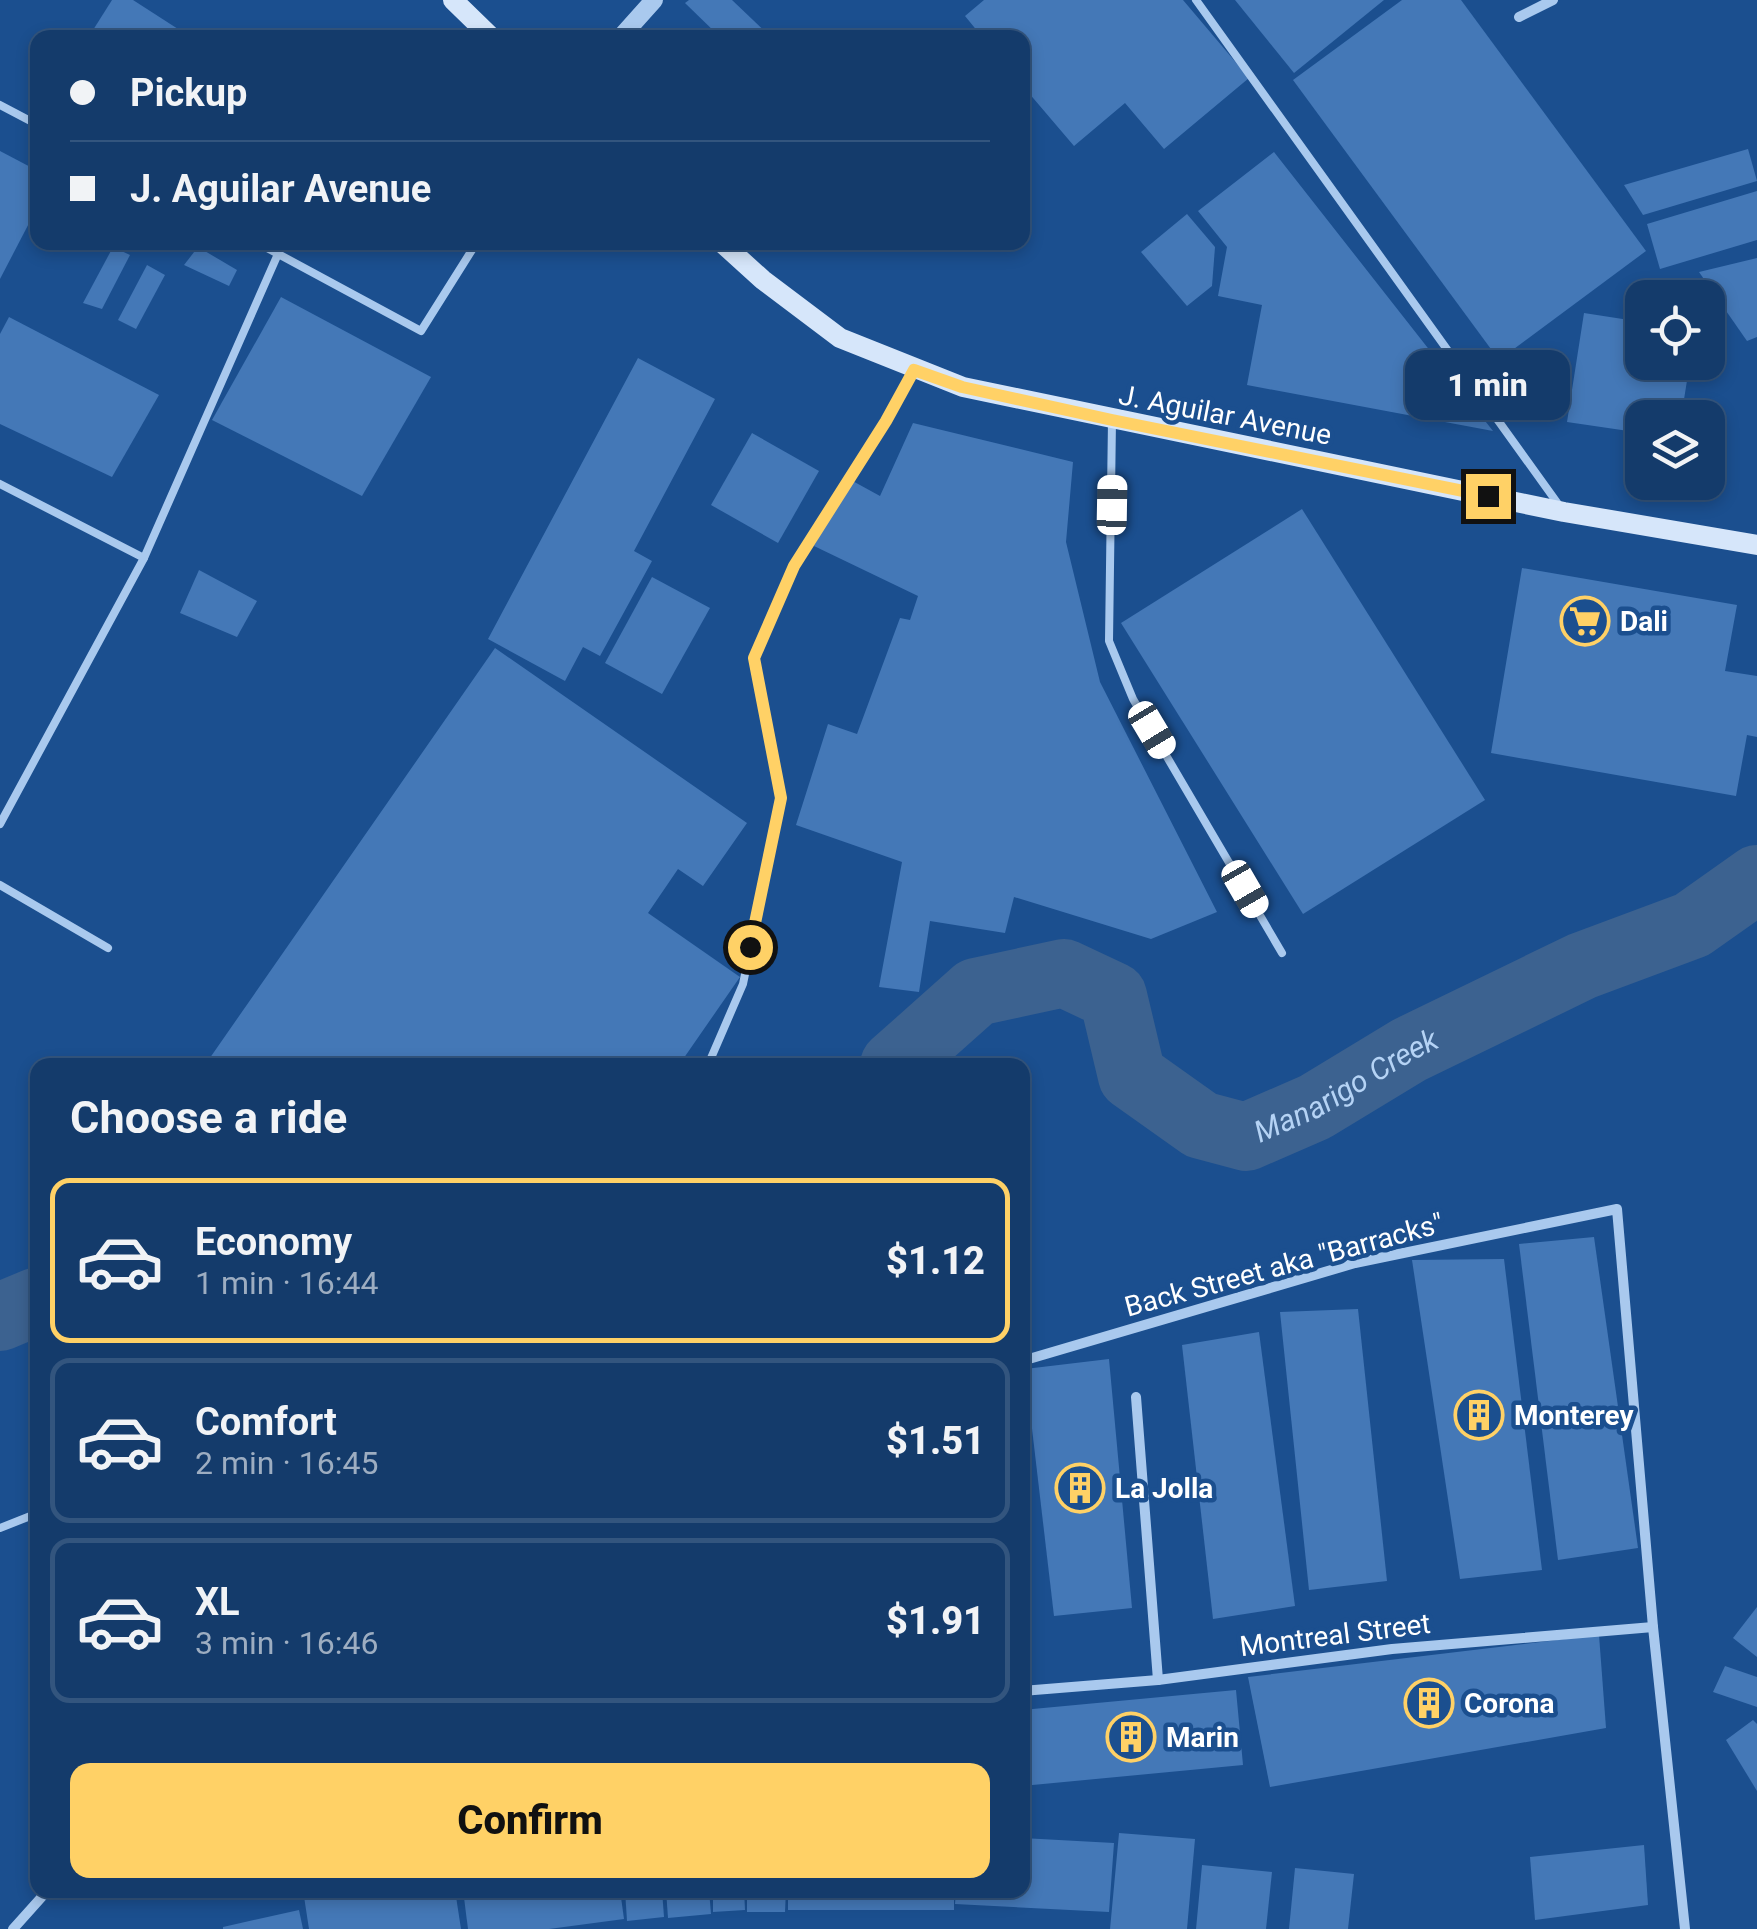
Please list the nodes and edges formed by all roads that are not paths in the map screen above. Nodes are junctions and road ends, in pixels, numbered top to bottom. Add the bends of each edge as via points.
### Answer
1 (453, 0) edge
2 (654, 0) edge
3 (1196, 0) edge
4 (1553, 0) edge
5 (1519, 18) dead end
6 (484, 30) edge
7 (627, 30) edge
8 (0, 105) edge
9 (30, 121) edge
10 (271, 250) edge
11 (471, 250) edge
12 (730, 250) edge
13 (278, 254) junction
14 (914, 370) junction
15 (1112, 420) junction
16 (0, 484) edge
17 (1564, 512) junction
18 (1757, 545) edge
19 (144, 558) junction
20 (0, 824) edge
21 (0, 884) edge
22 (108, 948) dead end
23 (1282, 953) dead end
24 (711, 1058) edge
25 (1030, 1359) edge
26 (1136, 1398) dead end
27 (30, 1516) edge
28 (0, 1528) edge
29 (1653, 1627) junction
30 (1158, 1680) junction
31 (1030, 1690) edge
32 (41, 1898) edge
33 (13, 1929) edge
34 (1685, 1929) edge

1 - 6 main road
2 - 7 street
3 - 17 lane
4 - 5 street
8 - 9 lane
10 - 13 lane
11 - 13 lane via 421,332
12 - 14 main road, J. Aguilar Avenue via 840,338
13 - 19 lane
14 - 15 main road, J. Aguilar Avenue
14 - 24 lane via 794,566 754,658 781,798 743,984
15 - 17 main road, J. Aguilar Avenue
15 - 23 lane via 1109,641 1133,699
16 - 19 lane
17 - 18 main road, J. Aguilar Avenue
19 - 20 lane
21 - 22 lane
25 - 29 street, Back Street aka "Barracks" via 1356,1263 1617,1209
26 - 30 street
27 - 28 lane
29 - 30 street, Montreal Street via 1392,1649
29 - 34 street
30 - 31 street, Montreal Street
32 - 33 street

